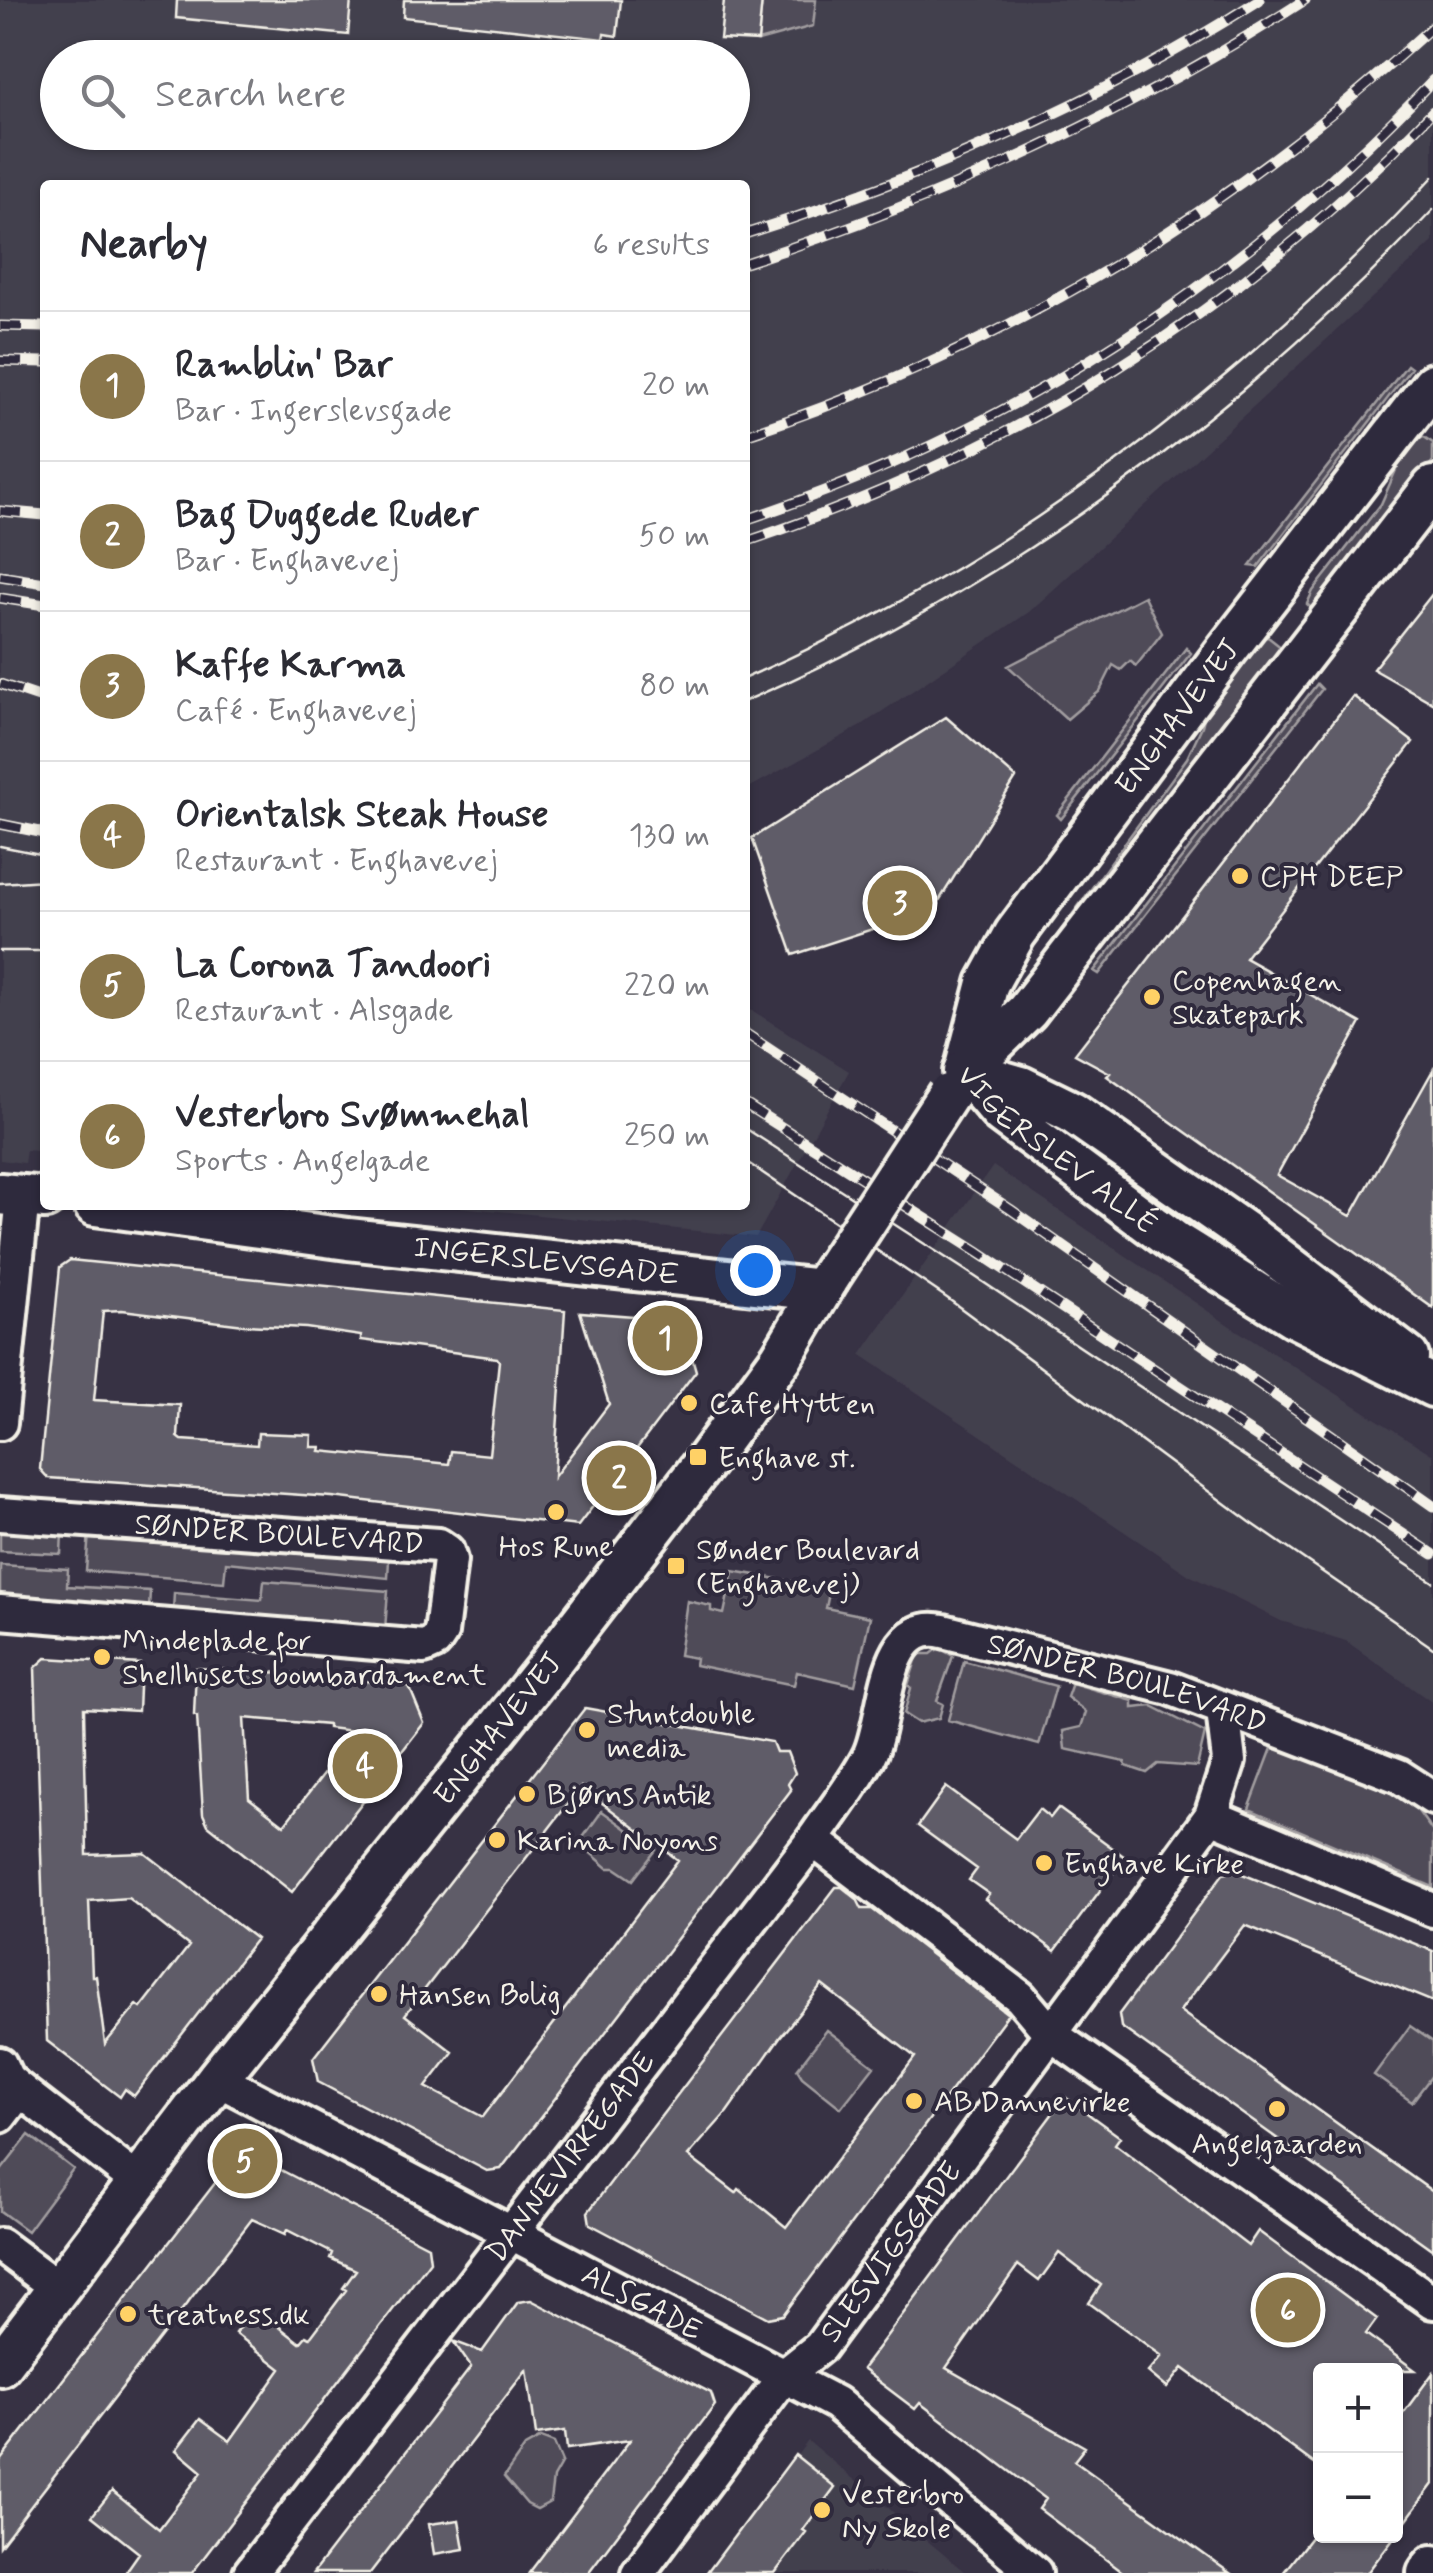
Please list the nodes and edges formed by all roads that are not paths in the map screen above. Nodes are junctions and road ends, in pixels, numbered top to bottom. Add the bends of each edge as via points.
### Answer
1 (1433, 384) edge
2 (1433, 487) edge
3 (956, 1083) junction
4 (23, 1196) edge
5 (132, 1210) edge
6 (824, 1284) junction
7 (1433, 1376) edge
8 (1433, 1386) edge
9 (0, 1423) edge
10 (0, 1514) edge
11 (0, 1612) edge
12 (1223, 1710) junction
13 (878, 1733) joint
14 (1433, 1798) edge
15 (1211, 1816) junction
16 (813, 1840) junction
17 (1433, 1910) edge
18 (1052, 2035) junction
19 (217, 2079) junction
20 (7, 2090) edge
21 (140, 2184) junction
22 (509, 2234) junction
23 (0, 2244) edge
24 (59, 2289) junction
25 (1433, 2302) edge
26 (0, 2365) edge
27 (785, 2376) junction
28 (1433, 2566) edge
29 (250, 2573) edge
30 (638, 2573) edge
31 (1034, 2573) edge
32 (1428, 2573) edge

1 - 3 street, ENGHAVEVEJ via 1015,934 988,983
2 - 3 street, ENGHAVEVEJ via 1028,1011
3 - 6 street, ENGHAVEVEJ, bridge
3 - 7 street, VIGERSLEV ALLÉ via 1021,1086 1072,1112
3 - 8 street, VIGERSLEV ALLÉ via 1176,1243 1292,1316
4 - 9 street
5 - 6 street, INGERSLEVSGADE via 367,1241
6 - 19 street, ENGHAVEVEJ via 781,1358 708,1458
10 - 11 street, SØNDER BOULEVARD via 438,1545 450,1560 441,1633 424,1647
12 - 13 street, SØNDER BOULEVARD via 1170,1688 928,1628 902,1644 894,1659
12 - 14 street, SØNDER BOULEVARD via 1399,1776
12 - 15 street, SLESVIGSGADE via 1229,1761
13 - 16 street, DANNEVIRKEGADE
15 - 17 street
15 - 18 street, SLESVIGSGADE
16 - 18 street via 1020,1997
16 - 22 street, DANNEVIRKEGADE
18 - 25 street
18 - 27 street, SLESVIGSGADE via 820,2347
19 - 21 street, ENGHAVEVEJ
19 - 22 street, ALSGADE
20 - 21 street
21 - 24 street, ENGHAVEVEJ
22 - 27 street, ALSGADE
22 - 29 street, DANNEVIRKEGADE
23 - 24 street
24 - 26 street, ENGHAVEVEJ
27 - 30 street, SLESVIGSGADE
27 - 31 street, ALSGADE via 836,2403
28 - 32 street

